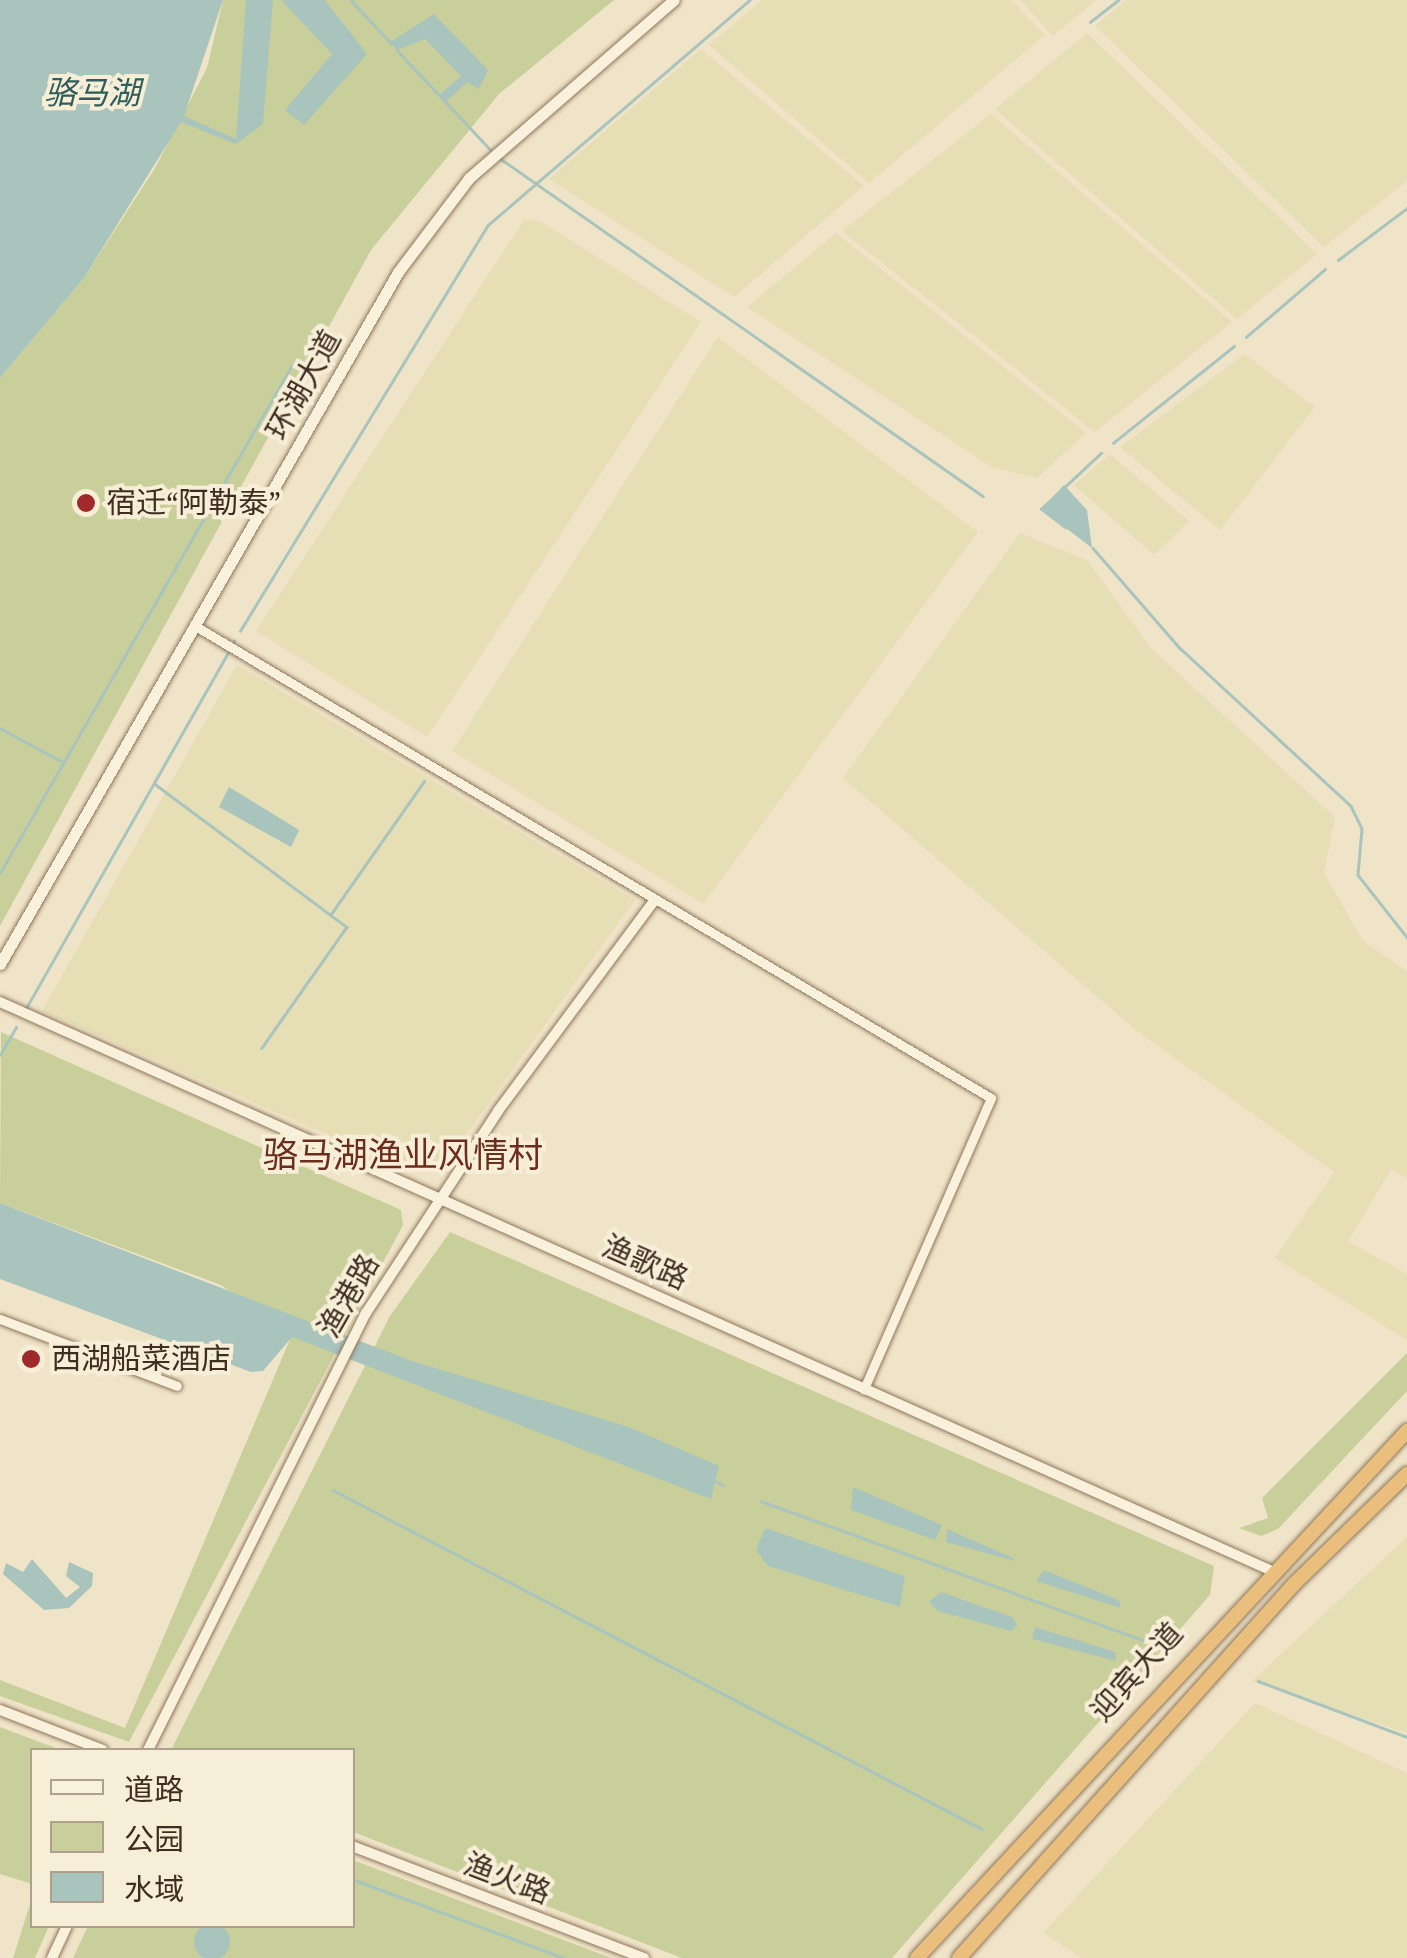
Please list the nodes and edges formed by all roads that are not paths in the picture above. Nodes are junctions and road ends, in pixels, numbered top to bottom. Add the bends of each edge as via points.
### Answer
1 (674, 0) edge
2 (198, 627) junction
3 (652, 902) junction
4 (0, 964) edge
5 (0, 1002) edge
6 (439, 1198) junction
7 (0, 1319) edge
8 (178, 1386) dead end
9 (864, 1388) junction
10 (1407, 1431) edge
11 (1407, 1474) edge
12 (1270, 1570) junction
13 (0, 1710) edge
14 (98, 1748) edge
15 (149, 1748) edge
16 (355, 1847) edge
17 (67, 1928) edge
18 (52, 1958) edge
19 (644, 1958) edge
20 (917, 1958) edge
21 (959, 1958) edge

1 - 2 main road, 环湖大道 via 495,154 398,272
2 - 3 street
2 - 4 main road, 环湖大道
3 - 6 street, 渔港路
3 - 9 street via 991,1098
5 - 6 street, 渔歌路
6 - 9 street, 渔歌路
6 - 15 street, 渔港路 via 304,1428
7 - 8 street
9 - 12 street, 渔歌路
10 - 12 highway, 迎宾大道
11 - 21 highway, 迎宾大道 via 1294,1584
12 - 20 highway, 迎宾大道
13 - 14 street
16 - 19 street, 渔火路
17 - 18 street

